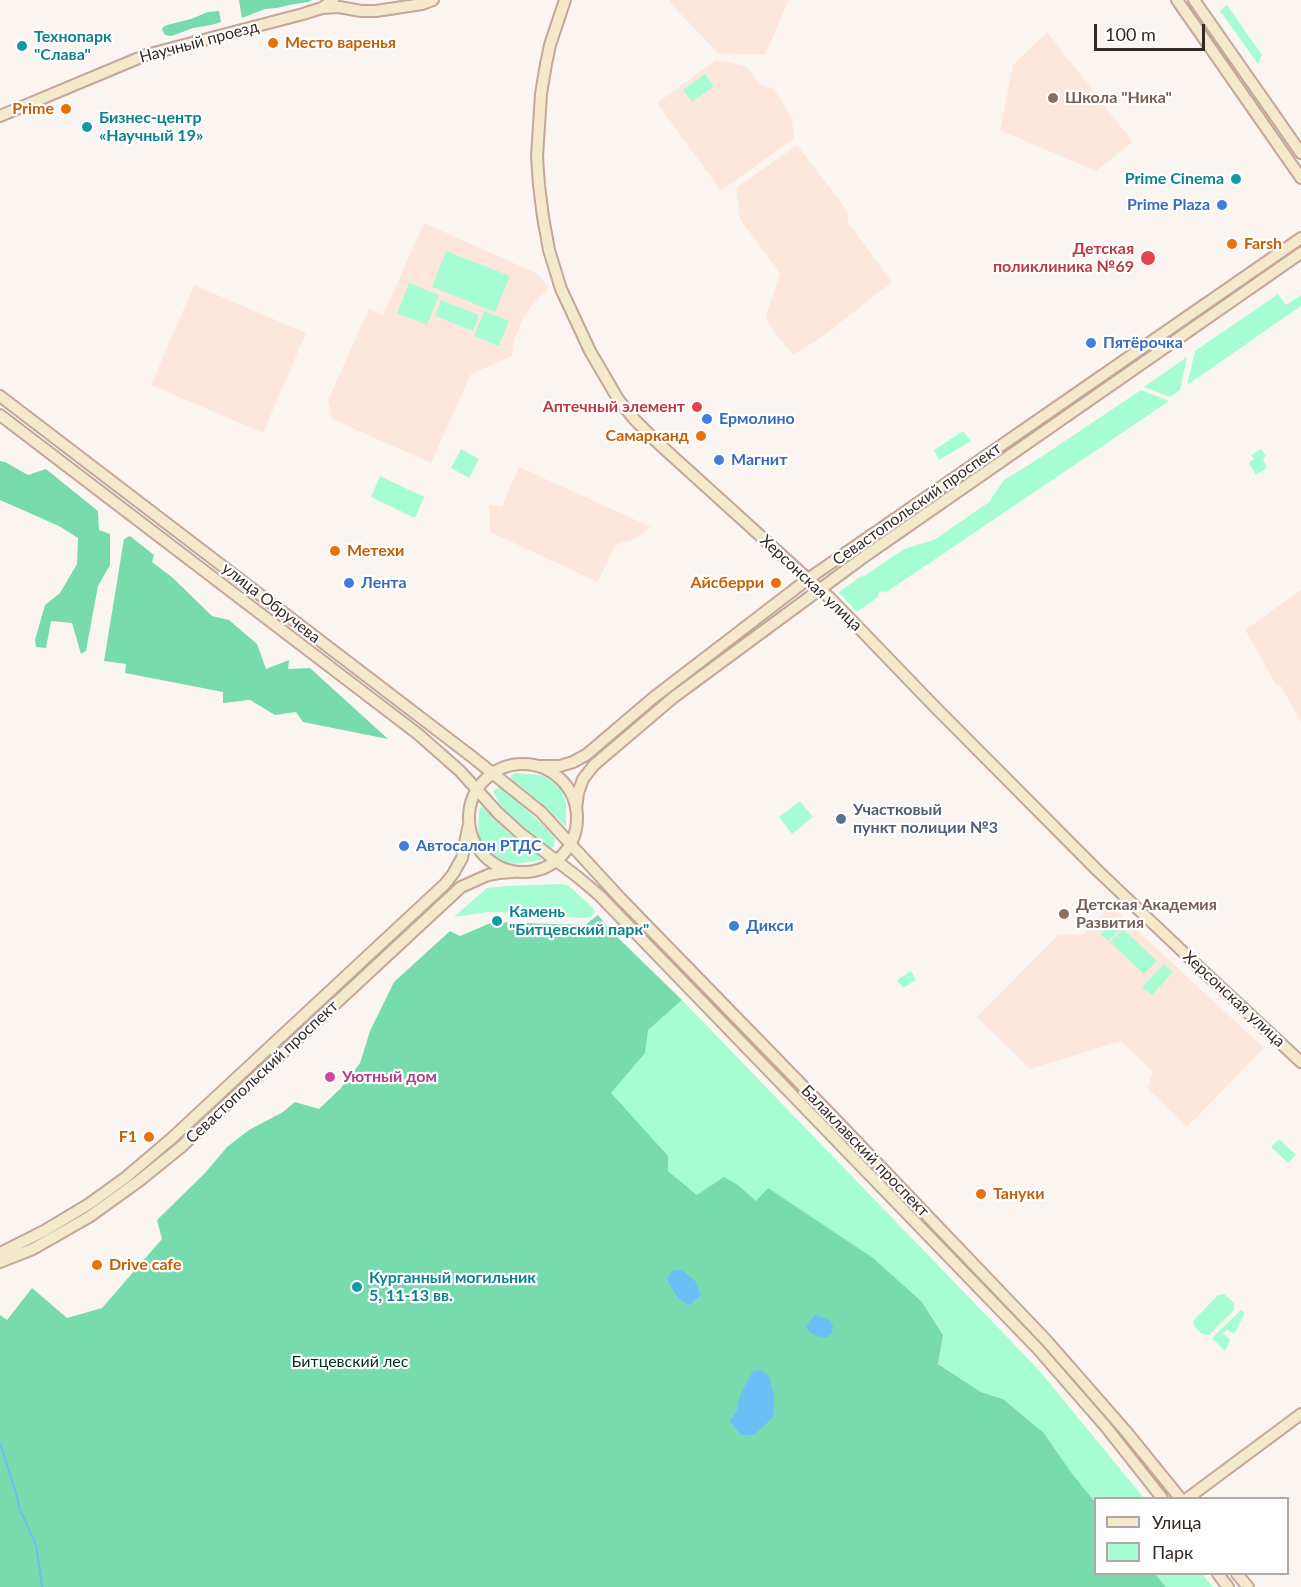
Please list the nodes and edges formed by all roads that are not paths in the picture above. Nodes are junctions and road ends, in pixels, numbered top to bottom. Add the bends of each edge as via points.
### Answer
1 (333, 0) edge
2 (433, 0) edge
3 (566, 0) edge
4 (1178, 0) edge
5 (1194, 0) edge
6 (347, 4) edge
7 (322, 8) junction
8 (0, 116) edge
9 (1301, 153) edge
10 (1301, 178) edge
11 (1301, 238) edge
12 (1301, 253) edge
13 (0, 396) edge
14 (0, 415) edge
15 (808, 579) junction
16 (819, 589) junction
17 (537, 766) junction
18 (492, 773) junction
19 (477, 790) junction
20 (576, 809) junction
21 (541, 812) joint
22 (468, 828) junction
23 (520, 833) joint
24 (571, 843) junction
25 (558, 862) junction
26 (513, 872) junction
27 (1301, 1062) edge
28 (0, 1253) edge
29 (0, 1262) edge
30 (1301, 1414) edge
31 (1161, 1497) edge
32 (1179, 1497) edge
33 (1189, 1497) edge
34 (1219, 1575) edge
35 (1238, 1575) edge
36 (1228, 1587) edge
37 (1248, 1587) edge

1 - 7 main road, Научный проезд
2 - 6 main road via 376,11 362,11
3 - 15 main road, Херсонская улица via 546,64 537,156 543,217 561,289 590,351 634,419
4 - 10 main road
5 - 9 main road
6 - 7 main road
7 - 8 main road, Научный проезд via 146,55
11 - 15 main road, Севастопольский проспект
12 - 16 main road, Севастопольский проспект
13 - 18 main road, улица Обручева
14 - 19 main road, улица Обручева via 418,734
15 - 16 main road, Херсонская улица
15 - 17 main road, Севастопольский проспект via 585,755 560,766
16 - 20 main road, Севастопольский проспект via 674,697 609,751 583,779
16 - 27 main road, Херсонская улица via 1098,871
17 - 18 main road, Севастопольский проспект via 517,764
17 - 20 main road via 566,783
18 - 19 main road
18 - 21 main road, улица Обручева
19 - 22 main road, Севастопольский проспект
19 - 23 main road, улица Обручева
20 - 24 main road, Севастопольский проспект
21 - 24 main road, Балаклавский проспект
22 - 26 main road via 480,854
22 - 28 main road, Севастопольский проспект via 462,858 445,884 172,1138 89,1204
23 - 25 main road, Балаклавский проспект
24 - 25 main road
24 - 32 main road, Балаклавский проспект via 1047,1341
25 - 26 main road, Севастопольский проспект via 538,870
25 - 31 main road, Балаклавский проспект via 599,896 1038,1349
26 - 29 main road, Севастопольский проспект via 489,875 461,887 181,1147 139,1181 33,1249
30 - 33 main road
34 - 36 main road
35 - 37 main road

